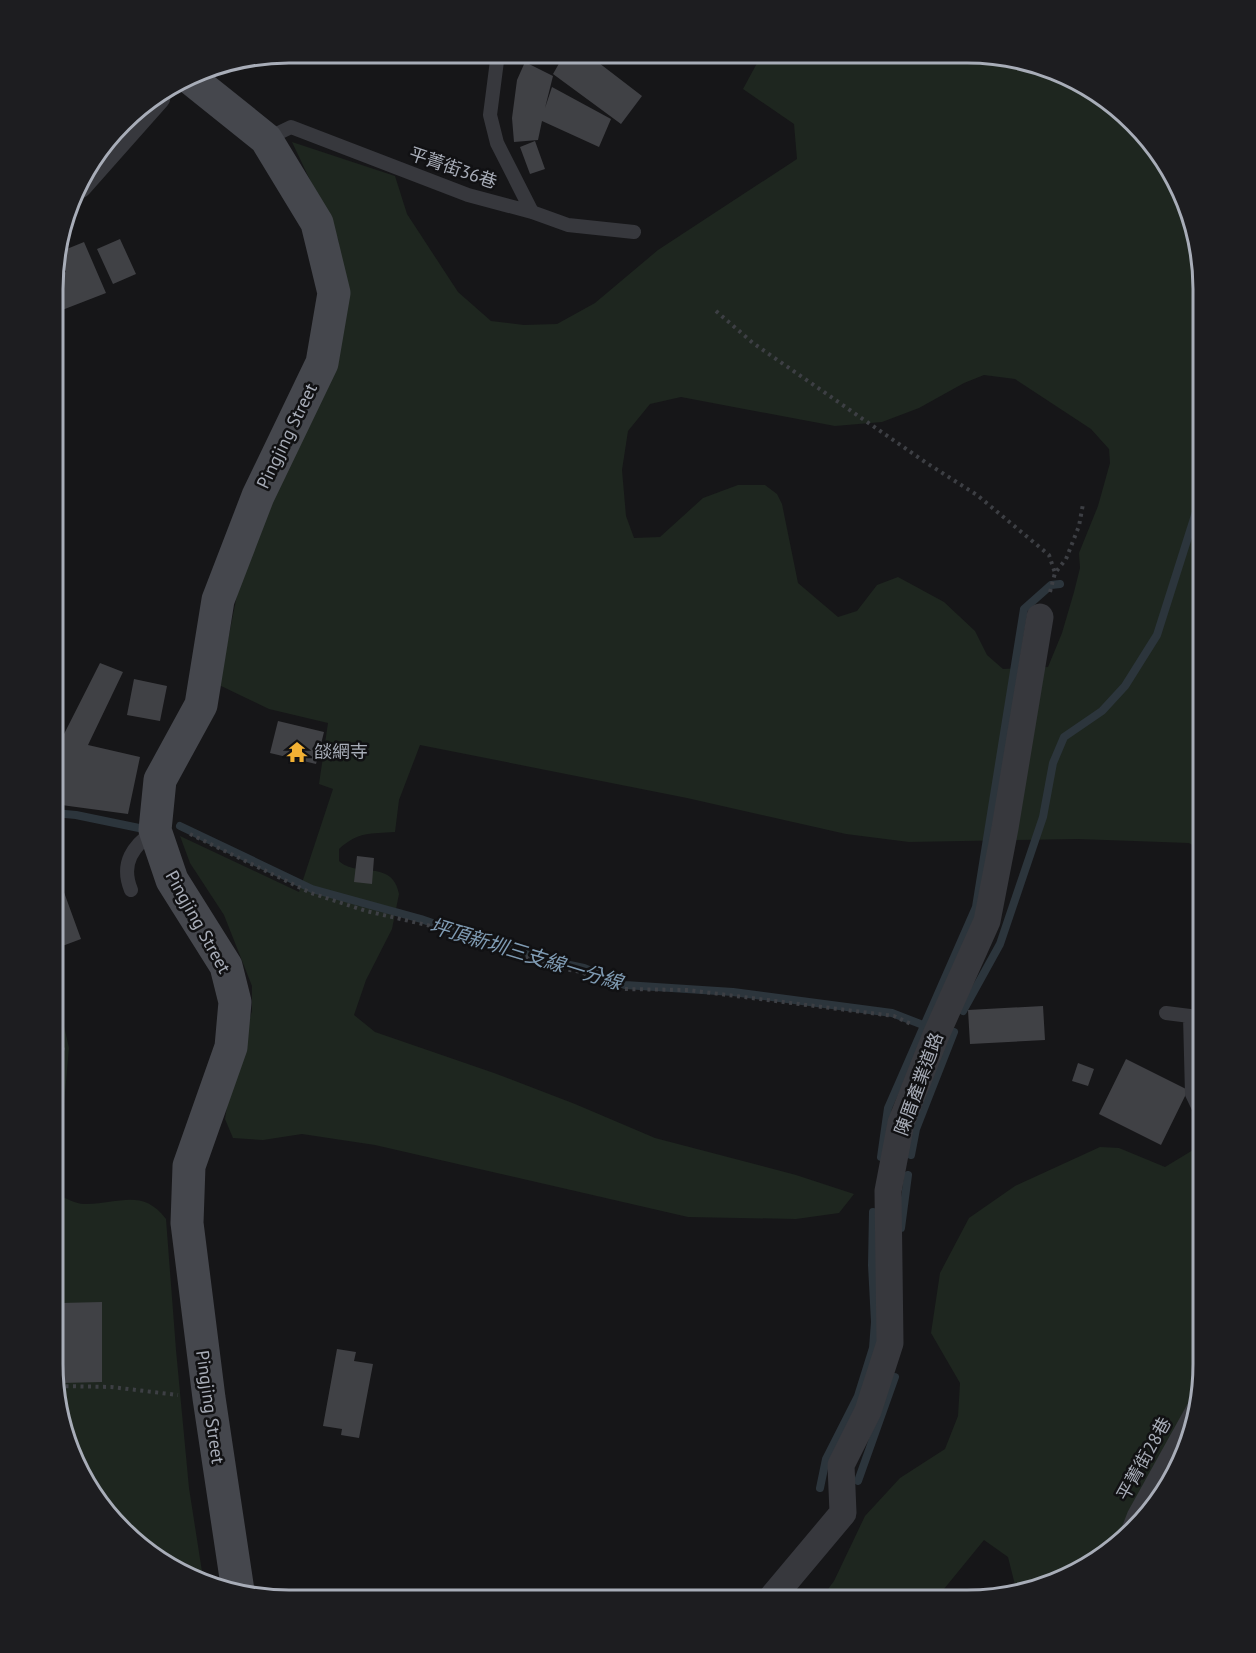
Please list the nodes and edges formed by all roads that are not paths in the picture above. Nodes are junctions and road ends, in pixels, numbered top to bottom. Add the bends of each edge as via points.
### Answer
1 (497, 63) edge
2 (196, 83) edge
3 (130, 128) edge
4 (266, 139) junction
5 (115, 145) edge
6 (532, 212) junction
7 (634, 232) dead end
8 (1040, 617) dead end
9 (155, 831) junction
10 (131, 890) dead end
11 (1166, 1012) dead end
12 (1193, 1096) edge
13 (1184, 1424) edge
14 (1133, 1517) edge
15 (237, 1584) edge
16 (778, 1590) edge

1 - 6 lane via 489,115 497,143
2 - 4 street, Pingjing Street
3 - 5 street
4 - 6 lane, 平菁街36巷 via 291,126 468,195
4 - 9 street, Pingjing Street via 317,223 334,293 322,363 258,496 218,600 201,705 160,780
6 - 7 lane, 平菁街36巷 via 568,225
8 - 16 street, 陳厝產業道路 via 987,921 901,1123 888,1191 890,1343 868,1411 842,1465 843,1514
9 - 10 lane via 130,852 126,878
9 - 15 street, Pingjing Street via 172,880 226,966 234,1002 231,1047 189,1166 187,1223
11 - 12 lane via 1191,1016
13 - 14 lane, 平菁街28巷

